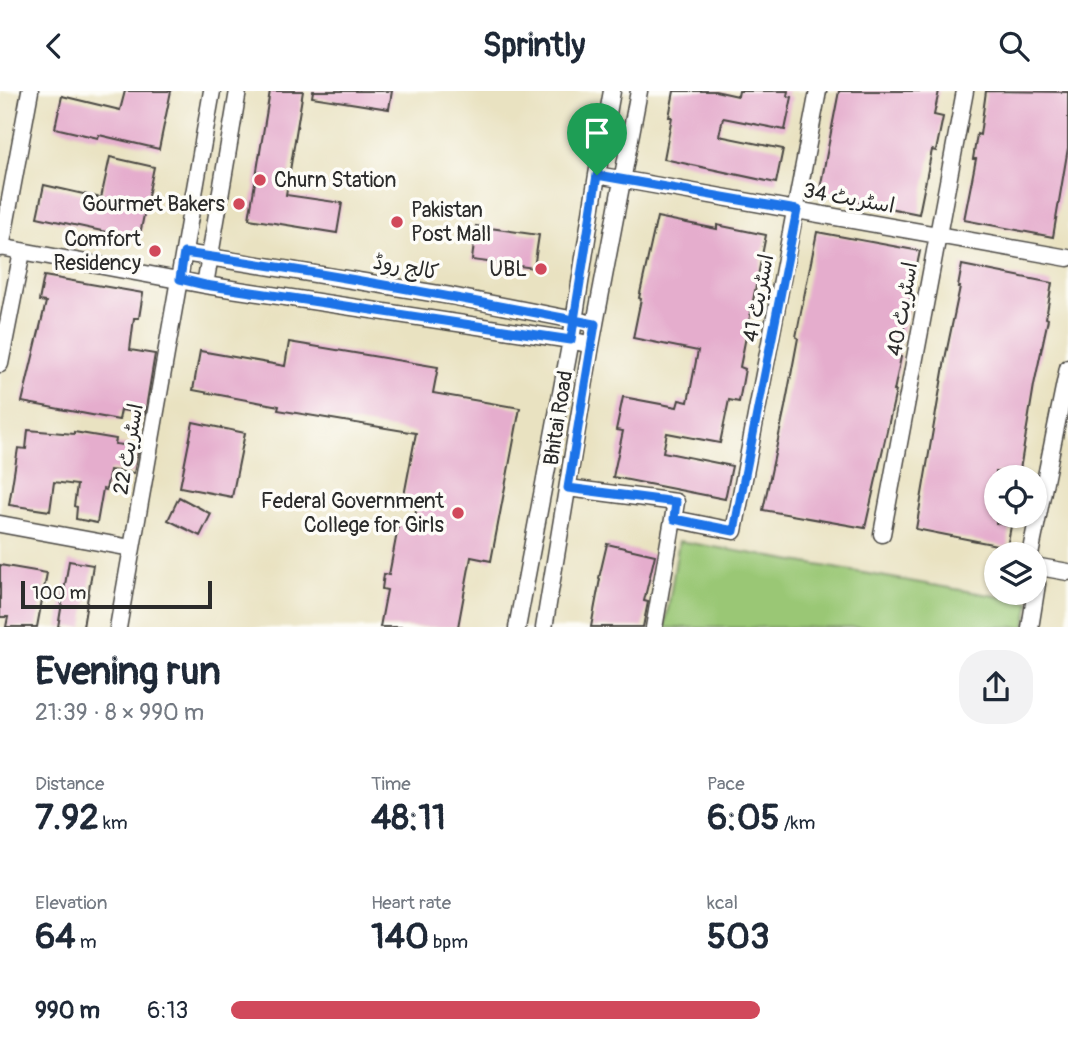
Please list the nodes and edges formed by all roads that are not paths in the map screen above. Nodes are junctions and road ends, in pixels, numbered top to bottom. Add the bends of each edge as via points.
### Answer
1 (30, 91) edge
2 (212, 91) edge
3 (238, 91) edge
4 (612, 91) edge
5 (639, 91) edge
6 (818, 91) edge
7 (964, 91) edge
8 (597, 175) junction
9 (622, 180) junction
10 (797, 210) junction
11 (937, 236) junction
12 (1, 248) edge
13 (22, 252) junction
14 (184, 253) junction
15 (209, 256) junction
16 (1068, 258) edge
17 (180, 279) junction
18 (205, 285) junction
19 (574, 320) junction
20 (595, 324) junction
21 (571, 340) junction
22 (591, 345) junction
23 (0, 364) edge
24 (1068, 368) edge
25 (568, 488) junction
26 (674, 519) junction
27 (0, 524) edge
28 (882, 534) dead end
29 (1033, 542) edge
30 (131, 548) junction
31 (1047, 570) edge
32 (1068, 572) edge
33 (1034, 605) edge
34 (118, 627) edge
35 (517, 627) edge
36 (544, 627) edge
37 (654, 627) edge
38 (1030, 627) edge

1 - 12 street
2 - 14 street
3 - 15 street
4 - 8 street, Bhitai Road
5 - 9 street, Bhitai Road
6 - 10 street, اسٹریٹ 41
7 - 11 street, اسٹریٹ 40
8 - 9 street, اسٹریٹ 34
8 - 19 street, Bhitai Road
9 - 10 street, اسٹریٹ 34
9 - 20 street, Bhitai Road
10 - 11 street, اسٹریٹ 34
10 - 26 street, اسٹریٹ 41 via 734,531
11 - 16 street, اسٹریٹ 34
11 - 28 street, اسٹریٹ 40
12 - 13 street
13 - 17 street
13 - 23 street
14 - 15 street, کالج روڈ
14 - 17 street
15 - 18 street
15 - 19 street, کالج روڈ
17 - 18 street
17 - 30 street, اسٹریٹ 22
18 - 21 street
19 - 20 street, کالج روڈ
19 - 21 street, Bhitai Road
20 - 22 street, Bhitai Road
21 - 22 street
21 - 35 street, Bhitai Road
22 - 25 street, Bhitai Road
24 - 29 street
25 - 26 street via 676,502
25 - 36 street, Bhitai Road
26 - 37 street
27 - 30 street
30 - 34 street, اسٹریٹ 22
31 - 32 street
33 - 38 street

